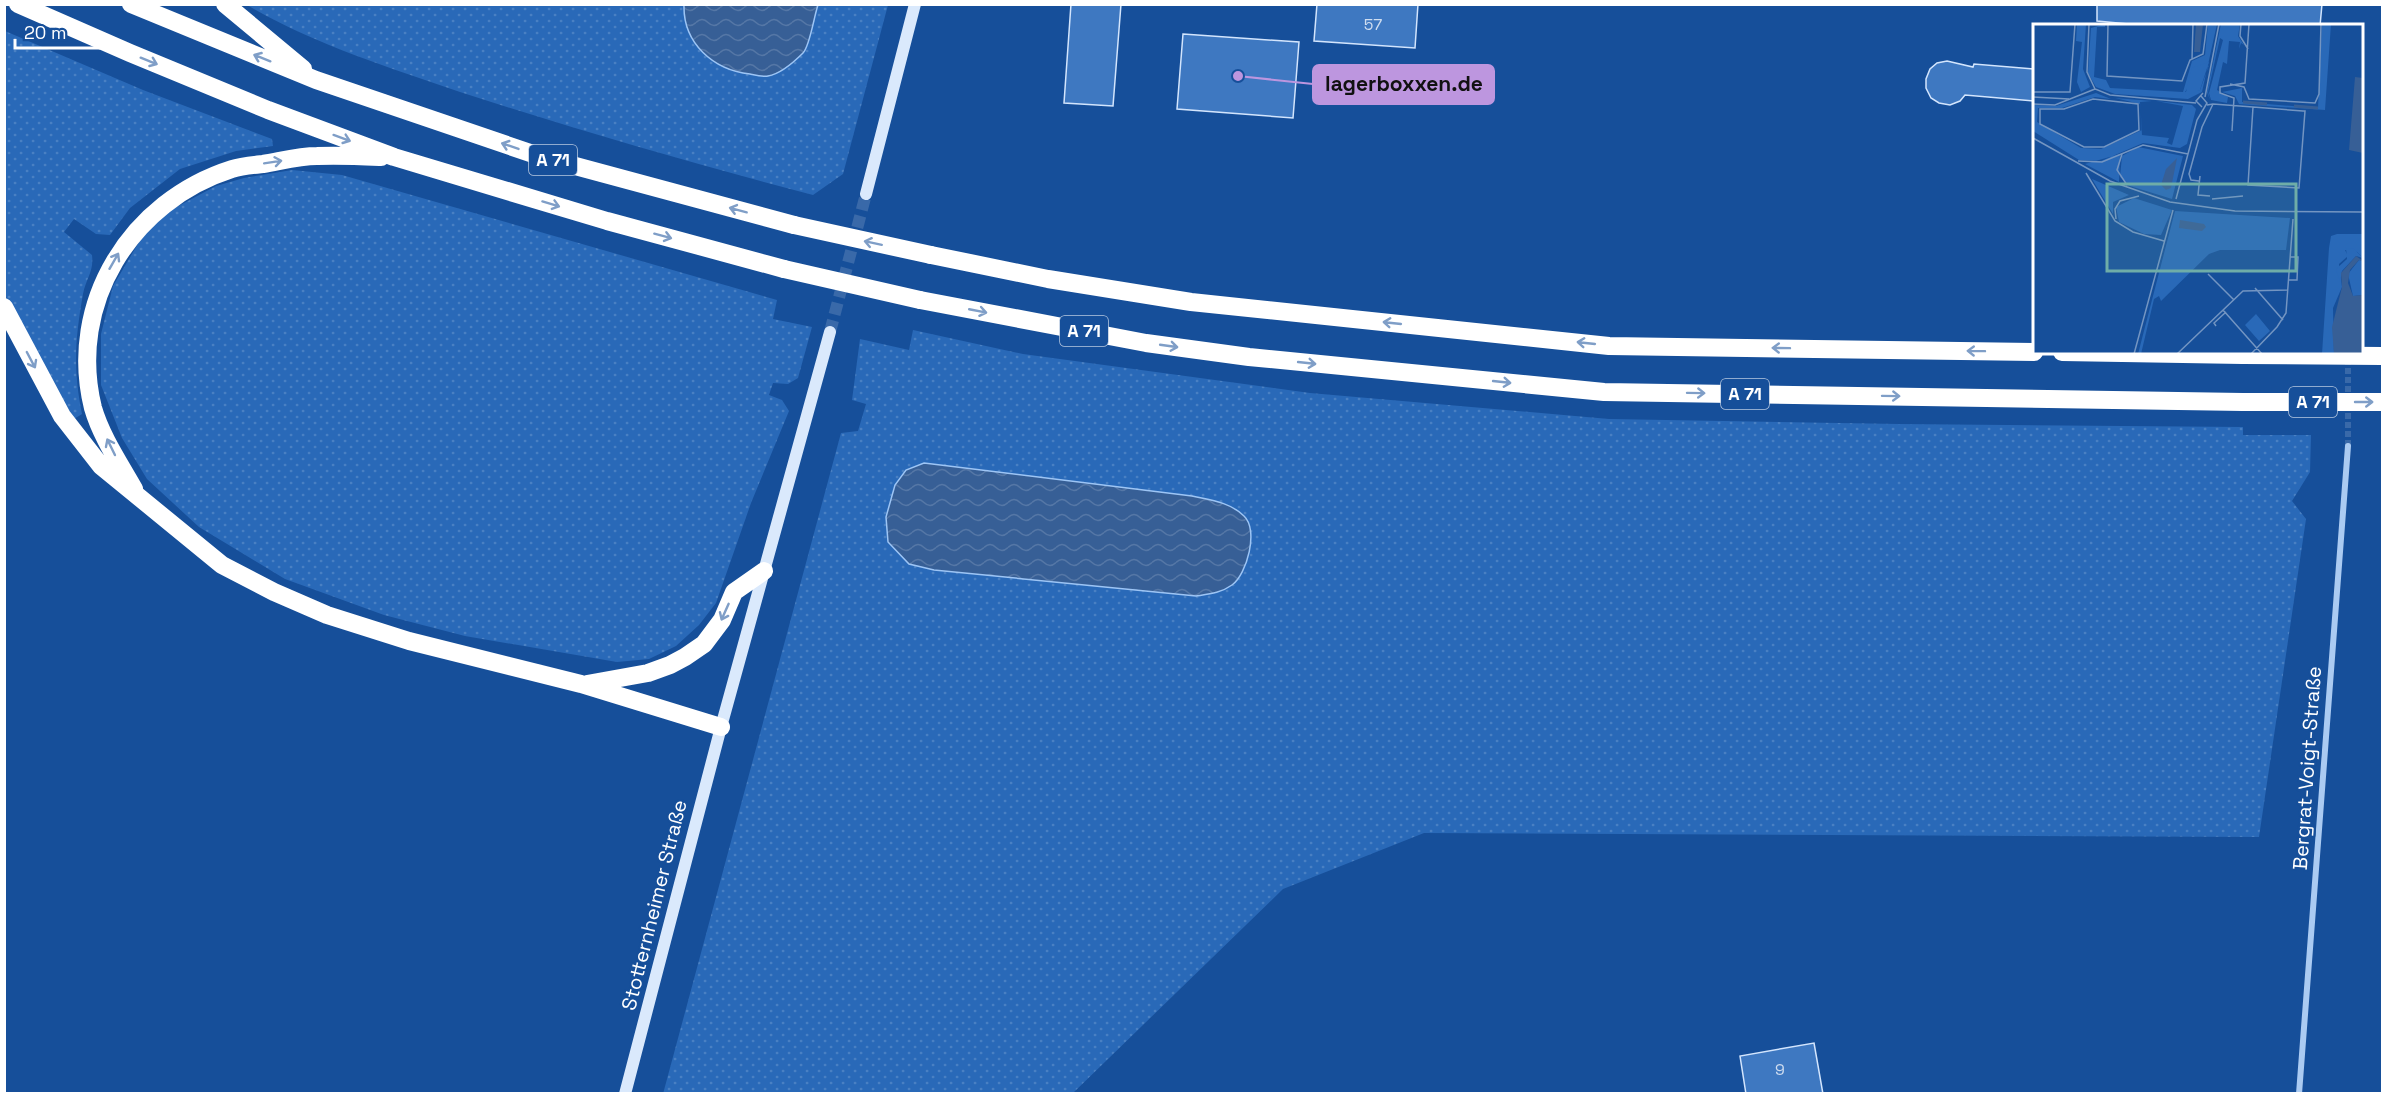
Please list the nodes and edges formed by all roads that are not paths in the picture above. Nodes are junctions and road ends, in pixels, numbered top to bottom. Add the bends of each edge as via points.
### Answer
1 (18, 4) edge
2 (131, 4) edge
3 (225, 4) edge
4 (915, 4) edge
5 (316, 80) junction
6 (394, 157) junction
7 (866, 194) tunnel mouth
8 (4, 307) edge
9 (830, 332) tunnel mouth
10 (2033, 352) edge
11 (2183, 354) edge
12 (2382, 356) edge
13 (2382, 402) edge
14 (2348, 446) tunnel mouth
15 (139, 498) junction
16 (764, 571) junction
17 (581, 684) junction
18 (721, 727) junction
19 (626, 1094) edge
20 (2299, 1094) edge

1 -> 6 highway, A 71 via 268,110
5 -> 2 highway, A 71
3 - 5 highway
4 - 7 main road
10 -> 5 highway, A 71, bridge via 1609,346 1191,302 1048,279 794,225 542,158
6 -> 13 highway, A 71, bridge via 784,269 920,300 1146,343 1249,357 1604,392
15 -> 6 highway via 94,409 87,366 92,319 116,256 154,211 193,186 232,169 316,156
8 -> 15 highway via 62,416 101,466
9 - 16 main road, Stotternheimer Straße
11 - 12 highway, bridge
14 - 20 street, Bergrat-Voigt-Straße
15 - 17 highway via 222,565 327,615 409,641
16 -> 17 highway via 734,592 704,644 685,657 648,673
16 - 18 main road, Stotternheimer Straße
17 - 18 highway
18 - 19 main road, Stotternheimer Straße

